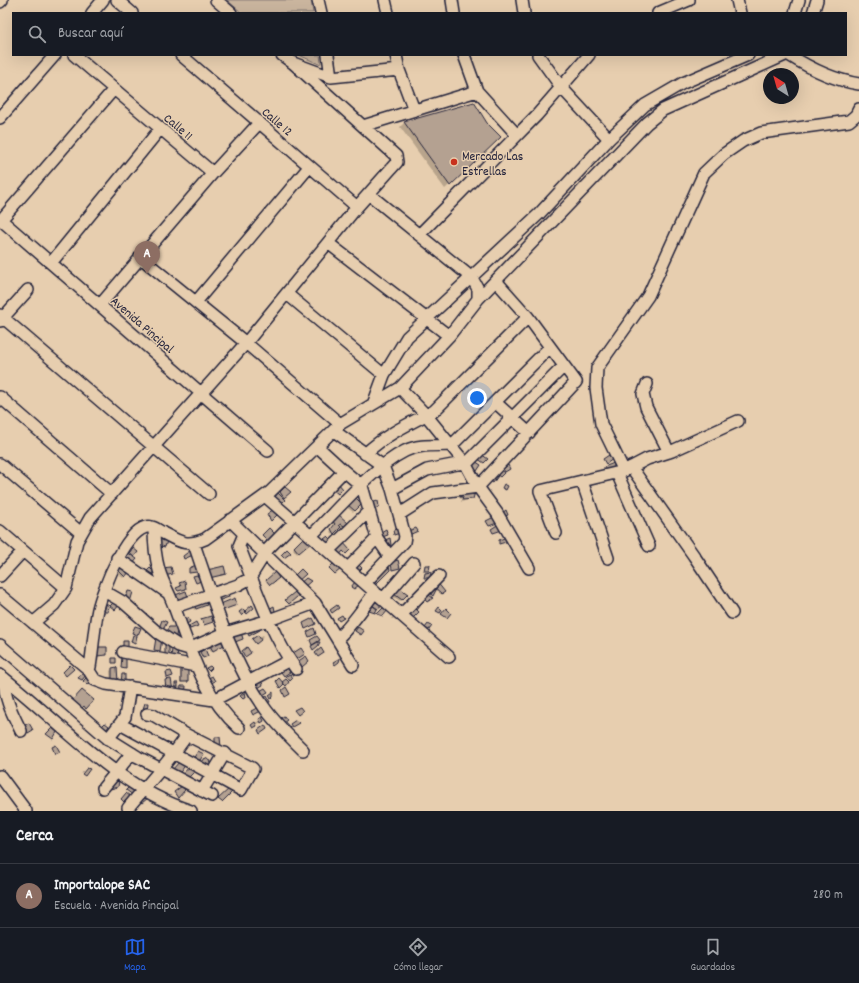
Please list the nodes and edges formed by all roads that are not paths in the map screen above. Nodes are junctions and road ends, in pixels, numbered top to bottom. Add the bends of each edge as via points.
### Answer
1 (103, 0) edge
2 (117, 0) edge
3 (216, 0) edge
4 (318, 0) edge
5 (385, 0) edge
6 (452, 0) edge
7 (522, 0) edge
8 (689, 0) edge
9 (737, 0) edge
10 (800, 0) edge
11 (817, 0) edge
12 (669, 4) edge
13 (93, 12) edge
14 (131, 12) edge
15 (231, 12) edge
16 (321, 12) edge
17 (388, 12) edge
18 (454, 12) edge
19 (524, 12) edge
20 (659, 12) edge
21 (740, 12) edge
22 (796, 12) edge
23 (813, 12) edge
24 (55, 56) edge
25 (75, 56) edge
26 (182, 56) edge
27 (283, 56) edge
28 (328, 56) edge
29 (396, 56) edge
30 (464, 56) edge
31 (539, 56) edge
32 (588, 56) edge
33 (747, 56) edge
34 (750, 56) edge
35 (783, 56) edge
36 (791, 56) edge
37 (293, 63) junction
38 (756, 68) junction
39 (399, 70) junction
40 (331, 77) junction
41 (859, 84) edge
42 (561, 87) junction
43 (114, 89) junction
44 (476, 91) junction
45 (859, 109) edge
46 (414, 110) junction
47 (0, 118) edge
48 (259, 123) junction
49 (364, 126) junction
50 (160, 129) junction
51 (517, 135) junction
52 (609, 139) junction
53 (309, 167) junction
54 (213, 173) junction
55 (370, 194) junction
56 (358, 207) junction
57 (1, 219) edge
58 (419, 235) junction
59 (328, 243) junction
60 (140, 257) junction
61 (50, 262) junction
62 (472, 278) junction
63 (496, 281) junction
64 (28, 290) dead end
65 (287, 294) junction
66 (478, 300) junction
67 (196, 302) junction
68 (100, 305) junction
69 (528, 317) junction
70 (1, 318) edge
71 (427, 319) junction
72 (449, 336) junction
73 (246, 343) junction
74 (550, 347) junction
75 (564, 366) junction
76 (384, 376) junction
77 (647, 384) dead end
78 (400, 388) junction
79 (201, 393) junction
80 (2, 402) edge
81 (374, 402) junction
82 (495, 402) junction
83 (426, 415) junction
84 (512, 418) junction
85 (738, 421) dead end
86 (337, 428) junction
87 (529, 433) junction
88 (451, 445) junction
89 (154, 447) junction
90 (318, 447) junction
91 (268, 451) dead end
92 (669, 452) junction
93 (365, 454) junction
94 (466, 463) junction
95 (0, 464) edge
96 (383, 466) junction
97 (624, 470) junction
98 (344, 471) junction
99 (582, 480) junction
100 (362, 486) junction
101 (478, 487) junction
102 (392, 489) junction
103 (112, 494) junction
104 (209, 494) dead end
105 (265, 496) junction
106 (369, 511) junction
107 (400, 514) junction
108 (230, 520) junction
109 (294, 522) junction
110 (154, 528) junction
111 (0, 532) edge
112 (556, 532) dead end
113 (81, 533) junction
114 (244, 534) junction
115 (311, 536) junction
116 (377, 538) junction
117 (194, 544) junction
118 (649, 546) dead end
119 (22, 551) junction
120 (328, 551) junction
121 (264, 554) junction
122 (390, 557) junction
123 (118, 558) junction
124 (608, 558) dead end
125 (414, 563) dead end
126 (348, 568) junction
127 (529, 568) dead end
128 (0, 576) edge
129 (439, 576) dead end
130 (251, 577) junction
131 (365, 583) junction
132 (66, 588) junction
133 (104, 591) junction
134 (169, 594) junction
135 (211, 594) junction
136 (379, 595) junction
137 (0, 596) edge
138 (315, 603) junction
139 (175, 608) junction
140 (732, 614) dead end
141 (401, 615) junction
142 (270, 620) junction
143 (33, 623) junction
144 (225, 633) junction
145 (338, 639) junction
146 (0, 645) edge
147 (189, 649) junction
148 (123, 652) dead end
149 (449, 657) dead end
150 (290, 660) junction
151 (352, 665) dead end
152 (196, 666) junction
153 (88, 669) junction
154 (296, 669) dead end
155 (2, 676) edge
156 (248, 682) junction
157 (130, 687) junction
158 (214, 700) junction
159 (146, 714) dead end
160 (120, 724) junction
161 (240, 728) dead end
162 (21, 731) dead end
163 (187, 735) junction
164 (108, 739) junction
165 (303, 750) dead end
166 (132, 753) junction
167 (225, 753) junction
168 (174, 755) junction
169 (160, 769) junction
170 (116, 772) junction
171 (212, 775) junction
172 (0, 776) edge
173 (103, 788) dead end
174 (144, 788) junction
175 (128, 808) dead end
176 (25, 811) edge
177 (191, 811) edge

1 - 13 street
2 - 14 street
3 - 15 street
4 - 16 street
5 - 17 street
6 - 18 street
7 - 19 street
8 - 12 street
9 - 21 street
10 - 22 street
11 - 23 street
12 - 20 street
24 - 47 street
25 - 43 street, Calle 11
26 - 48 street, Calle 12
27 - 37 street
28 - 40 street
29 - 39 street
30 - 44 street
31 - 42 street
32 - 42 street
33 - 52 street via 662,94 645,105
34 - 38 street
35 - 38 street
36 - 41 street via 828,76
37 - 40 street
37 - 49 street
38 - 63 street via 663,110 646,123
39 - 40 street
39 - 46 street
42 - 51 street
42 - 52 street
43 - 50 street, Calle 11
43 - 57 street
44 - 46 street
44 - 51 street
45 - 97 street via 848,121 761,133 724,154 704,174 648,296 597,368 596,388 601,424
46 - 49 street
48 - 53 street, Calle 12
48 - 54 street
49 - 55 street via 398,159
50 - 54 street, Calle 11
50 - 61 street
51 - 58 street
52 - 62 street via 539,214
53 - 56 street, Calle 12
53 - 67 street
54 - 60 street
55 - 56 street
55 - 58 street
56 - 59 street
57 - 61 street, Avenida Pincipal
58 - 62 street
59 - 65 street
59 - 71 street
60 - 67 street
60 - 68 street
61 - 68 street, Avenida Pincipal
62 - 66 street via 478,289
62 - 71 street
63 - 66 street
63 - 69 street
64 - 70 street
65 - 73 street
65 - 76 street
66 - 72 street
67 - 73 street
68 - 79 street, Avenida Pincipal
69 - 74 street
69 - 83 street via 434,411
70 - 89 street
71 - 72 street
71 - 76 street via 407,337
72 - 78 street
73 - 79 street
73 - 86 street
74 - 75 street
74 - 82 street
75 - 84 street
75 - 87 street via 576,382
76 - 81 street
77 - 92 street via 643,394 646,407
78 - 81 street
78 - 83 street
79 - 89 street
79 - 91 street, Avenida Pincipal
80 - 103 street
81 - 86 street
82 - 84 street
82 - 88 street
83 - 88 street
83 - 93 street via 394,432
84 - 87 street
84 - 94 street
85 - 92 street
86 - 90 street
86 - 93 street
87 - 101 street
88 - 94 street
88 - 96 street via 416,447 405,451
89 - 103 street
89 - 104 street
90 - 98 street
90 - 105 street
92 - 97 street via 646,459
93 - 96 street
94 - 101 street
94 - 102 street via 427,470
95 - 113 street
96 - 100 street
96 - 102 street
97 - 99 street
97 - 118 street
97 - 140 street via 686,544
98 - 100 street
98 - 109 street
99 - 112 street via 540,491
99 - 124 street
100 - 106 street
100 - 115 street
101 - 107 street via 433,493
101 - 127 street via 497,513
102 - 107 street
103 - 113 street via 90,518
105 - 108 street
105 - 109 street
106 - 116 street
106 - 120 street
107 - 122 street via 406,536 404,542
108 - 114 street
108 - 117 street
109 - 115 street
109 - 121 street
110 - 117 street via 179,542
110 - 123 street via 144,528 135,534
110 - 134 street via 154,547 159,570
111 - 119 street
113 - 132 street via 76,541
114 - 121 street
114 - 130 street via 239,546
115 - 120 street
116 - 122 street
116 - 126 street
117 - 135 street
119 - 128 street
119 - 132 street
120 - 126 street
121 - 130 street
121 - 138 street
122 - 131 street
123 - 133 street
123 - 134 street
125 - 136 street
126 - 131 street
129 - 141 street
130 - 135 street via 238,585
130 - 142 street
131 - 136 street
132 - 143 street via 54,605
133 - 147 street via 123,602 157,632 179,646
133 - 153 street via 98,609
134 - 139 street
135 - 139 street
135 - 144 street
136 - 141 street
136 - 145 street via 361,610
137 - 143 street
138 - 142 street
138 - 145 street
139 - 147 street
141 - 149 street
142 - 144 street
142 - 150 street
143 - 153 street
144 - 147 street
144 - 156 street
145 - 151 street
146 - 164 street
147 - 152 street
148 - 152 street
150 - 154 street
150 - 156 street
152 - 158 street
153 - 157 street via 95,680
155 - 162 street via 6,697
155 - 170 street
156 - 158 street
156 - 165 street via 282,730
157 - 158 street
157 - 160 street via 125,716
158 - 161 street
159 - 163 street via 153,715
160 - 164 street
160 - 168 street
163 - 167 street
163 - 168 street
164 - 166 street
166 - 169 street
166 - 170 street
167 - 171 street
167 - 171 street via 253,770 241,790
168 - 169 street
168 - 171 street
169 - 171 street via 207,794
169 - 174 street
170 - 173 street
170 - 174 street
172 - 176 street
174 - 175 street
174 - 177 street via 171,805

